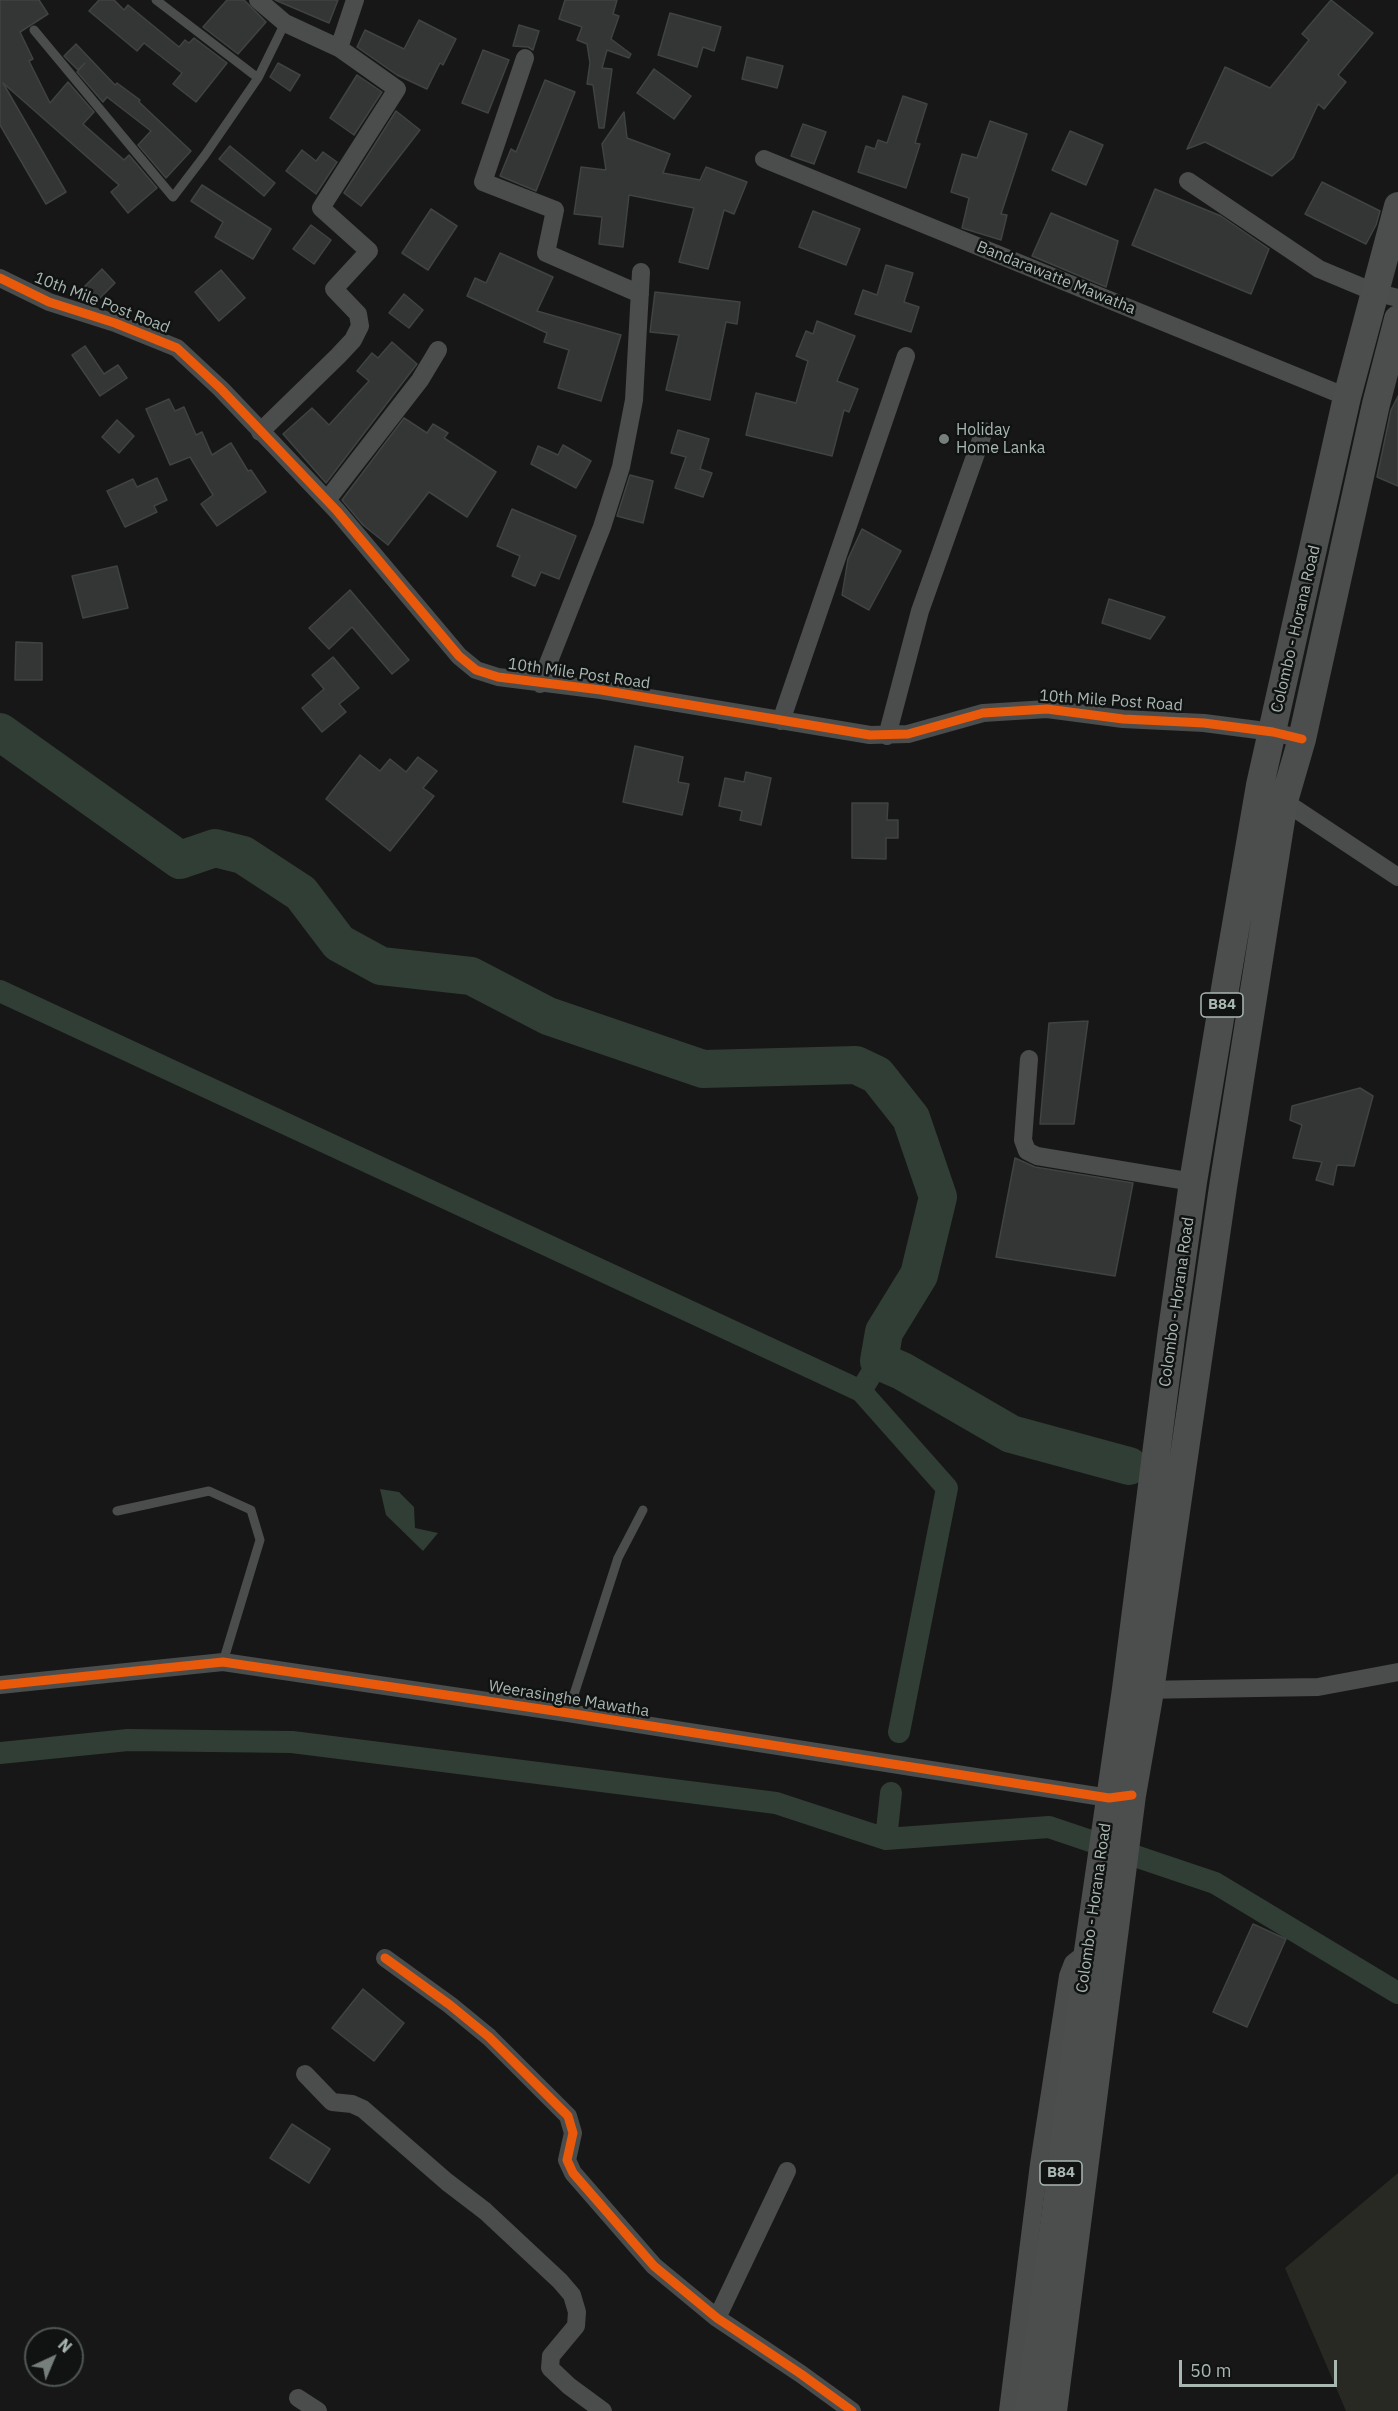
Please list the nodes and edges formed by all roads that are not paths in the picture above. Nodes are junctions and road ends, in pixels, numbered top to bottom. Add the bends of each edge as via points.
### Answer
1 (156, 0) edge
2 (258, 0) edge
3 (355, 0) edge
4 (285, 23) junction
5 (34, 30) dead end
6 (339, 48) junction
7 (525, 58) dead end
8 (258, 78) junction
9 (764, 159) dead end
10 (1188, 181) dead end
11 (1398, 206) edge
12 (641, 272) dead end
13 (0, 278) edge
14 (640, 294) junction
15 (1386, 295) edge
16 (1398, 319) edge
17 (438, 350) dead end
18 (906, 356) dead end
19 (1347, 397) junction
20 (984, 431) dead end
21 (261, 432) junction
22 (327, 500) junction
23 (540, 684) junction
24 (781, 721) junction
25 (1273, 732) junction
26 (887, 736) junction
27 (1302, 740) junction
28 (1260, 785) junction
29 (1284, 801) junction
30 (1397, 875) edge
31 (1029, 1059) dead end
32 (1193, 1182) junction
33 (643, 1510) dead end
34 (117, 1511) dead end
35 (223, 1662) junction
36 (1398, 1672) edge
37 (0, 1685) edge
38 (1138, 1690) junction
39 (568, 1713) junction
40 (1119, 1806) junction
41 (1097, 1942) junction
42 (385, 1958) dead end
43 (305, 2074) dead end
44 (787, 2171) dead end
45 (717, 2318) junction
46 (298, 2398) dead end
47 (318, 2411) edge
48 (603, 2411) edge
49 (852, 2411) edge
50 (1008, 2411) edge
51 (1029, 2411) edge
52 (1053, 2411) edge

1 - 8 lane
2 - 4 street
3 - 6 street
4 - 6 street
4 - 8 lane
5 - 8 lane via 173,197
6 - 21 street via 397,89 321,208 369,251 334,289 358,314 360,326 346,348
7 - 14 street via 483,182 555,210 546,253
9 - 19 street, Bandarawatte Mawatha
10 - 15 street via 1319,269
11 - 15 main road, Colombo - Horana Road / B84
12 - 14 street
13 - 21 street, 10th Mile Post Road via 49,302 177,348
14 - 23 street via 634,399 621,467 602,527
15 - 19 main road, Colombo - Horana Road / B84
16 - 27 main road, Colombo - Horana Road / B84
17 - 22 street via 420,380
18 - 24 street
19 - 25 main road, Colombo - Horana Road / B84
20 - 26 street via 920,612
21 - 22 street, 10th Mile Post Road
22 - 23 street, 10th Mile Post Road via 459,656 477,670
23 - 24 street, 10th Mile Post Road via 601,690
24 - 26 street, 10th Mile Post Road
25 - 26 street, 10th Mile Post Road via 1047,709 983,713
25 - 27 street, 10th Mile Post Road
25 - 28 main road, Colombo - Horana Road / B84
27 - 29 main road, Colombo - Horana Road / B84
28 - 29 street
28 - 32 main road, Colombo - Horana Road / B84
29 - 30 street
29 - 38 main road, Colombo - Horana Road / B84
31 - 32 street via 1023,1140 1027,1151 1037,1156
32 - 38 main road, Colombo - Horana Road / B84
33 - 39 lane via 618,1558
34 - 35 lane via 209,1491 250,1510 260,1540
35 - 37 street, Weerasinghe Mawatha
35 - 39 street, Weerasinghe Mawatha
36 - 38 street via 1318,1687
38 - 40 main road, Colombo - Horana Road / B84
39 - 40 street, Weerasinghe Mawatha
40 - 41 main road, Colombo - Horana Road / B84
41 - 50 street via 1074,1963 1068,1976 1039,2164
41 - 51 main road, Colombo - Horana Road / B84
41 - 52 main road, Colombo - Horana Road / B84 via 1077,2214
42 - 45 street via 489,2037 567,2116 573,2133 567,2160 573,2173 654,2266
43 - 48 street via 332,2102 363,2109 485,2211 560,2281 572,2295 576,2326 552,2355 550,2368
44 - 45 street
45 - 49 street
46 - 47 street

